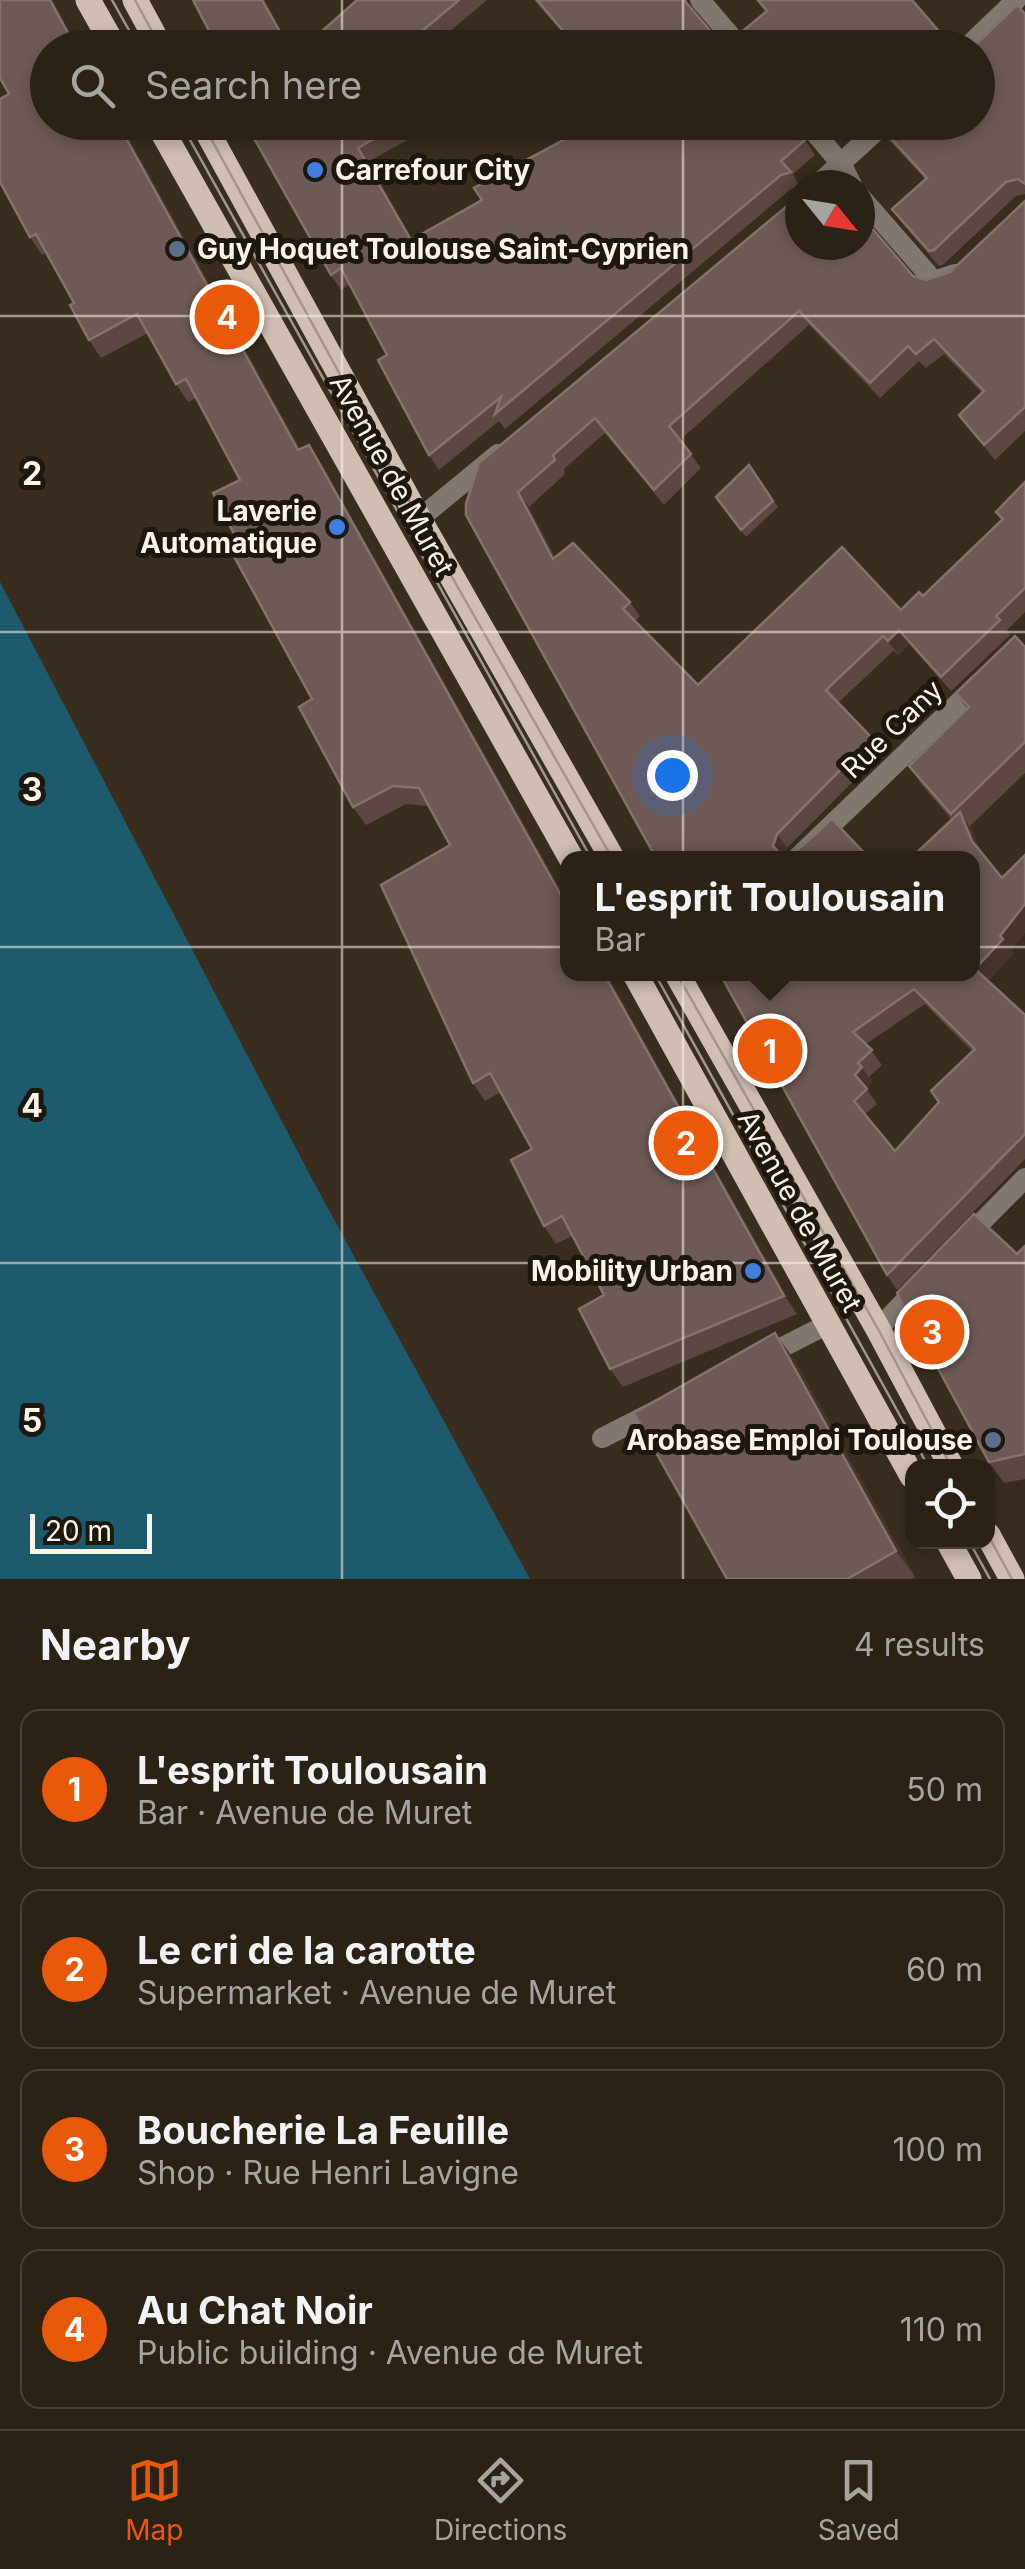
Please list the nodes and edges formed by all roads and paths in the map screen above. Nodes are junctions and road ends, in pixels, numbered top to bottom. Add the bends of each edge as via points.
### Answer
1 (88, 0) edge
2 (135, 0) edge
3 (700, 0) edge
4 (1016, 0) edge
5 (104, 30) edge
6 (151, 30) edge
7 (726, 30) edge
8 (985, 30) edge
9 (167, 140) edge
10 (212, 140) edge
11 (821, 140) edge
12 (867, 140) edge
13 (842, 164) junction
14 (835, 170) edge
15 (845, 170) edge
16 (875, 213) edge
17 (976, 254) edge
18 (520, 436) edge
19 (419, 520) junction
20 (996, 666) edge
21 (567, 851) edge
22 (608, 851) edge
23 (804, 851) edge
24 (638, 981) edge
25 (682, 981) edge
26 (1025, 1178) edge
27 (828, 1324) junction
28 (878, 1328) junction
29 (741, 1368) edge
30 (671, 1403) edge
31 (602, 1438) dead end
32 (948, 1459) edge
33 (905, 1463) edge
34 (995, 1548) edge
35 (952, 1549) edge
36 (969, 1579) edge
37 (1012, 1579) edge

1 - 5 main road
2 - 6 main road
3 - 7 street
4 - 8 street
9 - 21 main road, Avenue de Muret
10 - 19 main road, Avenue de Muret
11 - 13 street
12 - 13 street
13 - 14 street
13 - 15 street
16 - 17 street via 934,281 951,277
18 - 19 street
19 - 22 main road, Avenue de Muret
20 - 23 street, Rue Cany
24 - 27 main road, Avenue de Muret
25 - 28 main road, Avenue de Muret
26 - 28 street
27 - 29 street
27 - 33 main road, Avenue de Muret
28 - 32 main road, Avenue de Muret
30 - 31 street
34 - 37 main road
35 - 36 main road

